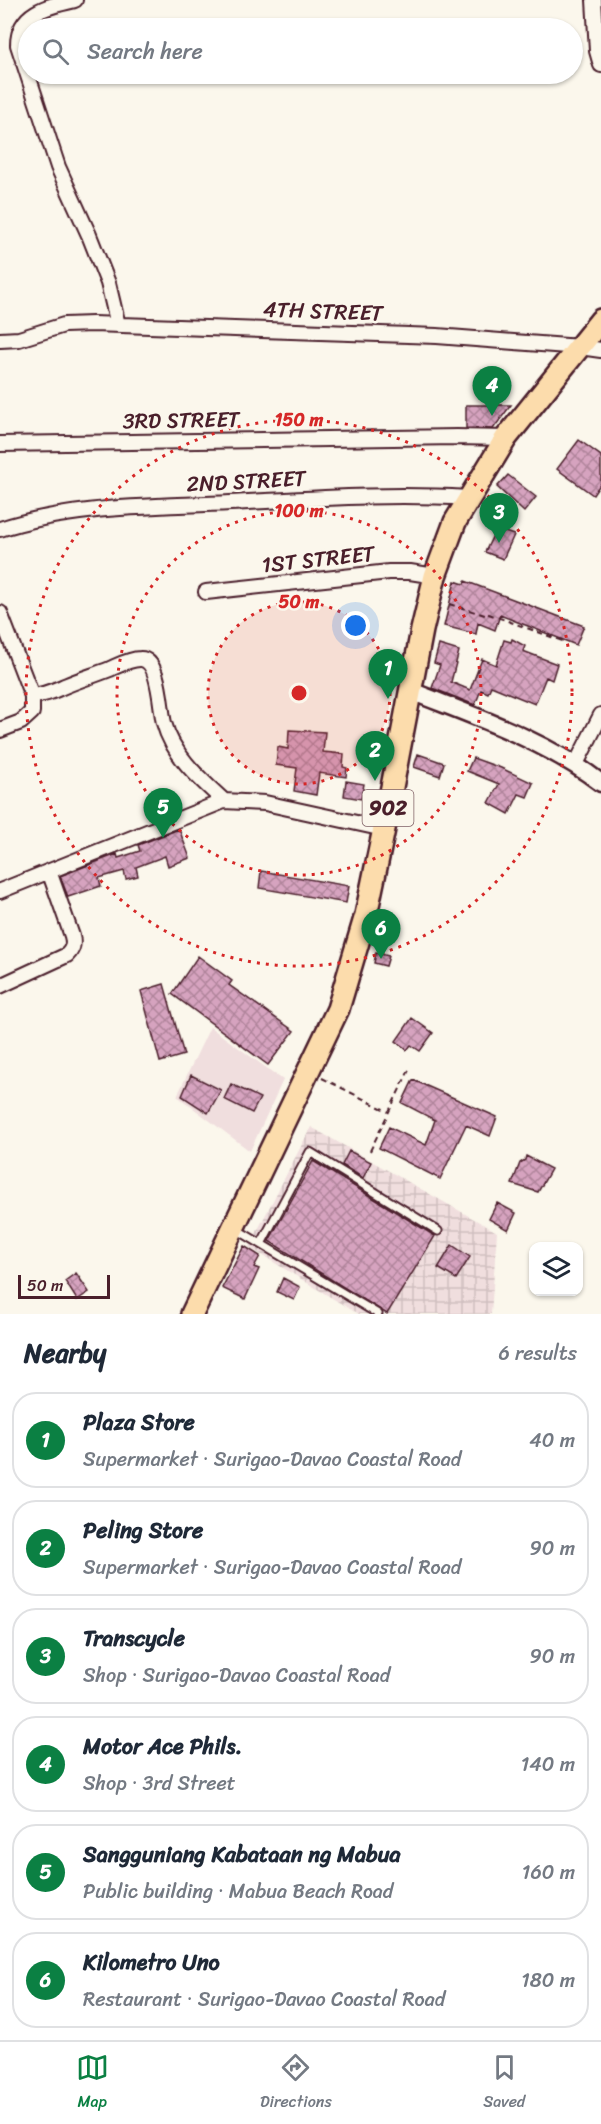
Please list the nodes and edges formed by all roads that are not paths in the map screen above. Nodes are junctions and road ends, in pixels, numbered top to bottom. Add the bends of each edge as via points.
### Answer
1 (75, 0) edge
2 (594, 0) edge
3 (28, 18) edge
4 (601, 65) edge
5 (31, 84) edge
6 (601, 320) edge
7 (118, 325) junction
8 (0, 340) edge
9 (591, 349) edge
10 (506, 438) junction
11 (0, 444) edge
12 (467, 498) junction
13 (0, 529) edge
14 (435, 576) junction
15 (206, 592) dead end
16 (0, 613) edge
17 (411, 691) junction
18 (32, 696) junction
19 (601, 715) edge
20 (0, 730) edge
21 (576, 764) junction
22 (601, 783) edge
23 (225, 801) junction
24 (384, 829) junction
25 (49, 871) junction
26 (0, 891) edge
27 (0, 986) edge
28 (234, 1227) junction
29 (438, 1231) dead end
30 (261, 1244) junction
31 (192, 1314) edge
32 (378, 1314) edge

1 - 3 street
2 - 4 street
5 - 7 street via 58,167 108,283
6 - 9 highway, 902
7 - 8 street, 4TH STREET via 64,325 19,339
7 - 9 street, 4TH STREET via 437,336
9 - 10 highway, 902
10 - 11 street, 3RD STREET
10 - 12 highway, 902
12 - 13 street, 2ND STREET via 418,496 142,507 52,515
12 - 14 highway, 902
14 - 15 street, 1ST STREET via 389,572
14 - 17 highway, 902
16 - 18 street
17 - 21 street via 516,734
17 - 24 highway, 902
18 - 20 street via 32,712 21,722
18 - 23 street via 54,692 125,663 148,661 155,671 161,709 175,750
19 - 21 street
21 - 22 street
23 - 24 street via 265,803
23 - 25 street
24 - 28 highway, 902 via 366,915 338,1009
25 - 26 street
25 - 27 street via 72,936 72,950
28 - 30 lane
28 - 31 highway, 902
29 - 30 lane via 310,1152
30 - 32 lane

